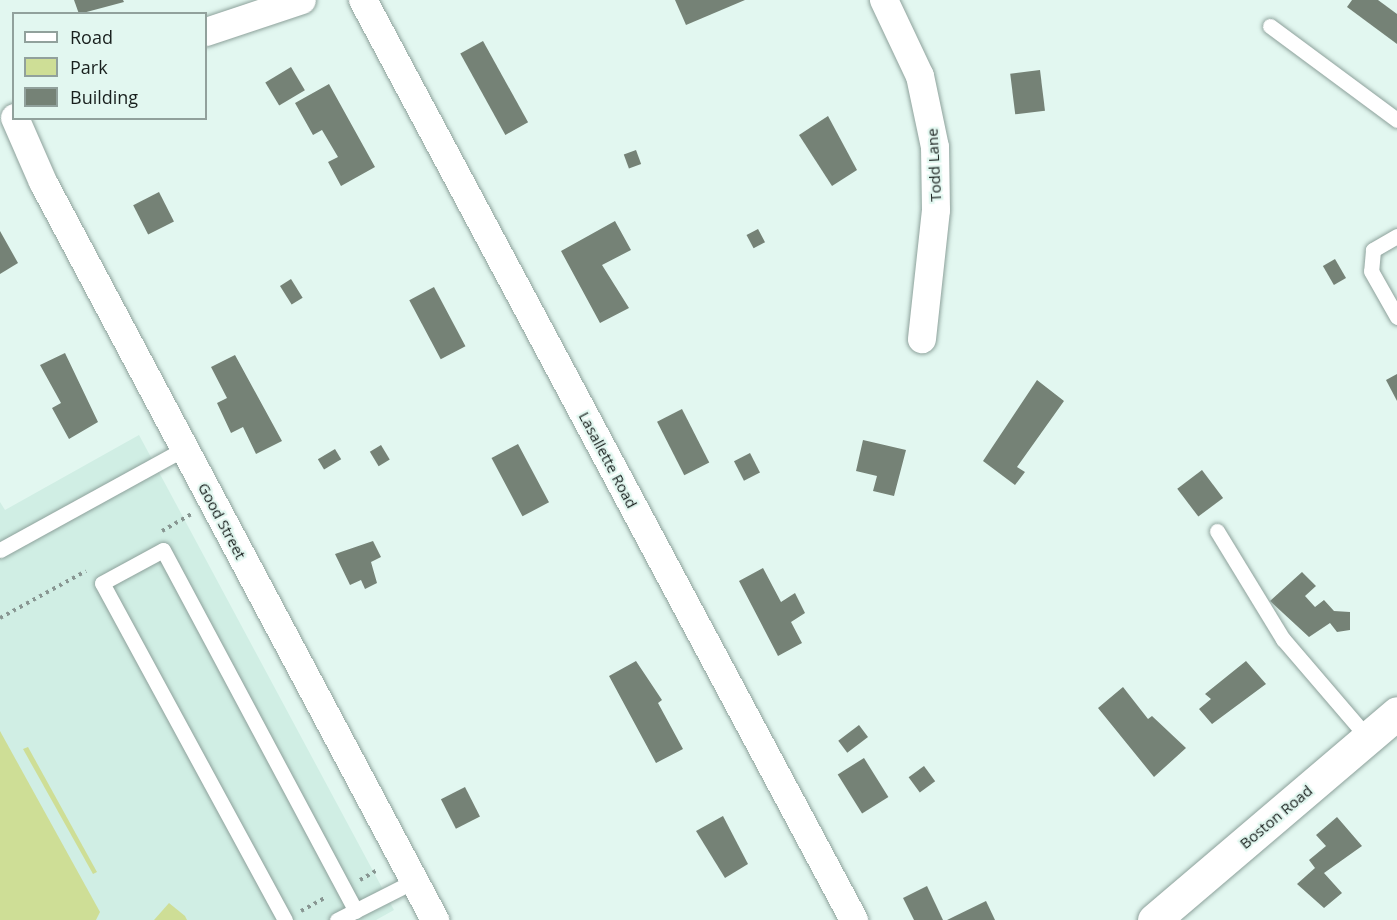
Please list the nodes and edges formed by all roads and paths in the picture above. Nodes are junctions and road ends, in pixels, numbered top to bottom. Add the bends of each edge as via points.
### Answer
1 (302, 0) edge
2 (363, 0) edge
3 (884, 0) edge
4 (1270, 26) dead end
5 (207, 32) edge
6 (16, 120) edge
7 (1397, 120) edge
8 (1397, 236) edge
9 (1397, 317) edge
10 (922, 339) dead end
11 (184, 449) junction
12 (1217, 531) dead end
13 (0, 550) edge
14 (1397, 713) edge
15 (1366, 737) junction
16 (414, 881) junction
17 (356, 911) junction
18 (285, 920) edge
19 (337, 920) edge
20 (435, 920) edge
21 (854, 920) edge
22 (1154, 920) edge

1 - 5 street
2 - 21 street, Lasallette Road
3 - 10 street, Todd Lane via 920,76 935,147 937,193
4 - 7 lane
6 - 11 street, Good Street
8 - 9 lane via 1373,250 1371,271
11 - 13 lane
11 - 16 street, Good Street
12 - 15 lane via 1283,639
14 - 15 main road, Boston Road
15 - 22 main road, Boston Road
16 - 17 lane
16 - 20 street, Good Street
17 - 18 lane via 163,550 102,583
17 - 19 lane

